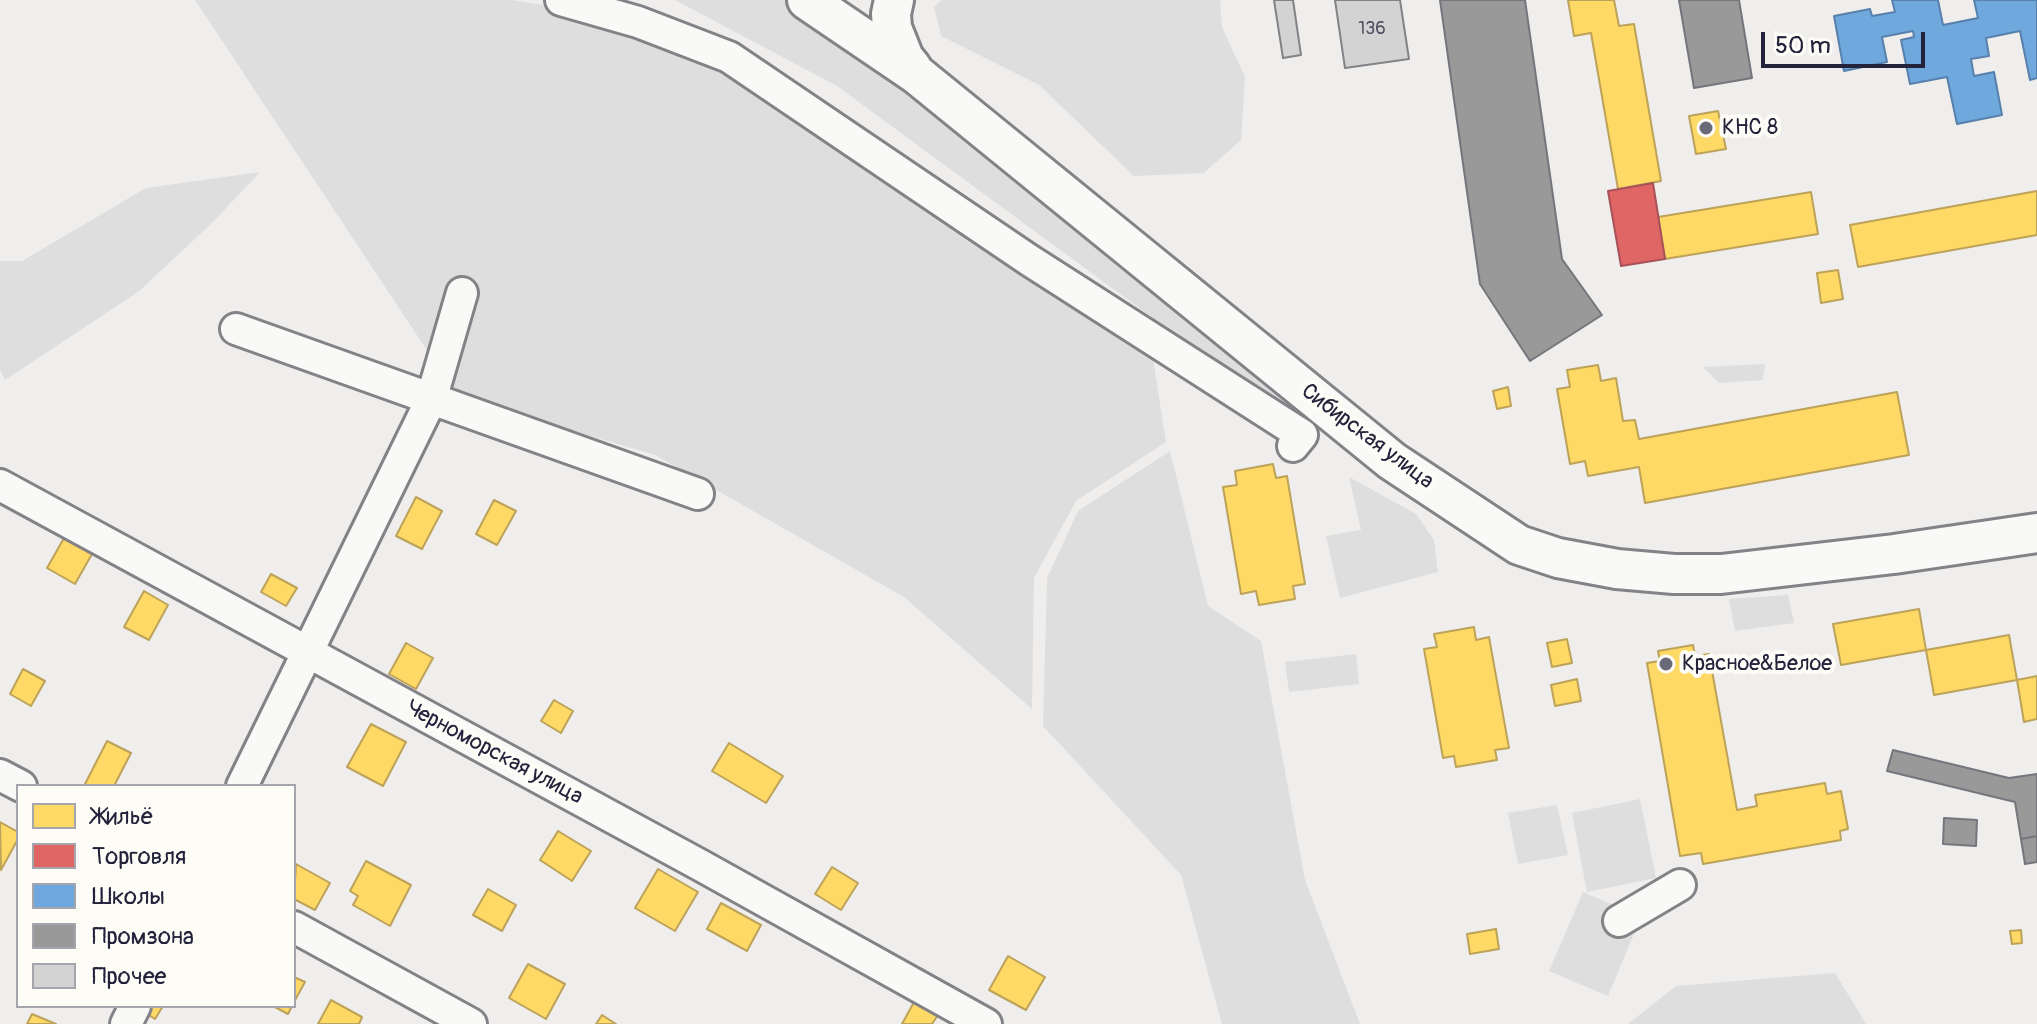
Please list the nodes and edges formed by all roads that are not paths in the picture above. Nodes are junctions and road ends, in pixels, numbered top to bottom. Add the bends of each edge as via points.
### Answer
1 (561, 0) edge
2 (807, 0) edge
3 (894, 0) edge
4 (916, 74) junction
5 (462, 293) dead end
6 (236, 329) dead end
7 (431, 400) junction
8 (1293, 446) dead end
9 (0, 485) edge
10 (698, 494) dead end
11 (2037, 533) edge
12 (309, 653) junction
13 (243, 784) edge
14 (1680, 885) dead end
15 (1619, 921) dead end
16 (296, 928) edge
17 (471, 1024) edge
18 (986, 1024) edge

1 - 8 street via 729,57 1029,260 1302,435
2 - 4 main road, Сибирская улица
3 - 4 main road via 892,28
4 - 11 main road, Сибирская улица via 1392,461 1519,545 1617,569 1721,574
5 - 7 street
6 - 7 street
7 - 10 street
7 - 12 street
9 - 12 street, Черноморская улица
12 - 13 street
12 - 18 street, Черноморская улица
14 - 15 street
16 - 17 street

